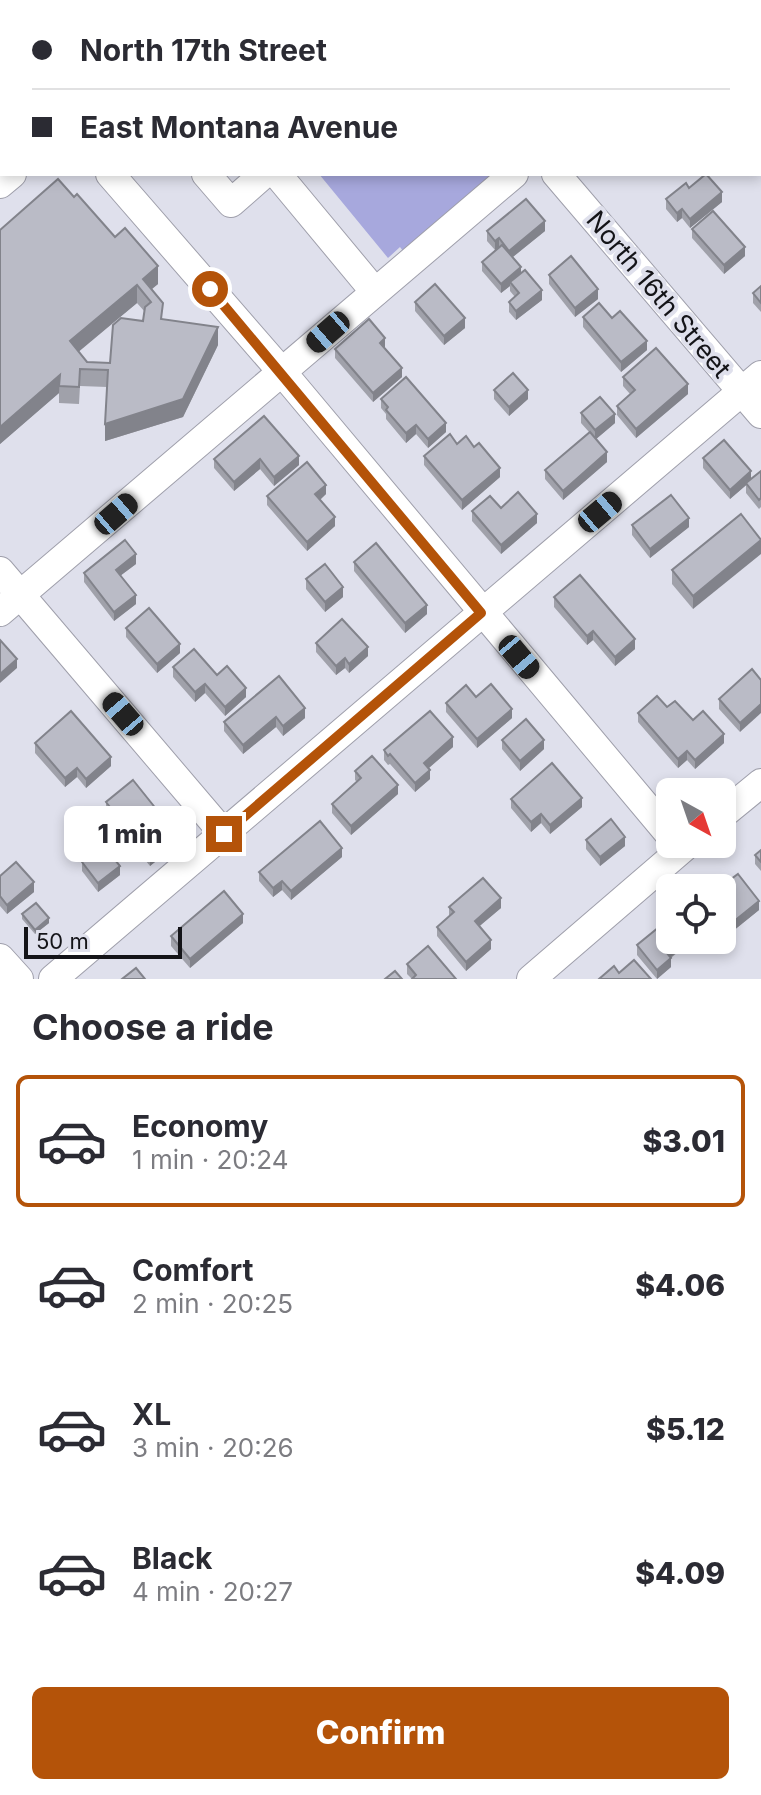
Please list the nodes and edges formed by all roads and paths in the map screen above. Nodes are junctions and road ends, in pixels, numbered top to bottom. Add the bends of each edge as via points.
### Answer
1 (112, 176) edge
2 (208, 176) edge
3 (262, 176) edge
4 (279, 176) edge
5 (512, 176) edge
6 (558, 176) edge
7 (375, 292) junction
8 (282, 372) junction
9 (752, 384) edge
10 (761, 414) edge
11 (0, 571) edge
12 (10, 604) edge
13 (481, 613) junction
14 (761, 783) edge
15 (736, 804) edge
16 (656, 816) edge
17 (224, 834) junction
18 (663, 858) edge
19 (0, 958) edge
20 (19, 979) edge
21 (53, 979) edge
22 (531, 979) edge

1 - 8 street
2 - 3 street via 231,203
4 - 7 street
5 - 7 street
6 - 9 street, North 16th Street
7 - 8 street
8 - 12 street
8 - 13 street
9 - 10 street, North 16th Street
9 - 13 street
11 - 12 street
12 - 17 street
13 - 16 street
13 - 17 street
14 - 15 street
17 - 21 street
18 - 22 street
19 - 20 street

